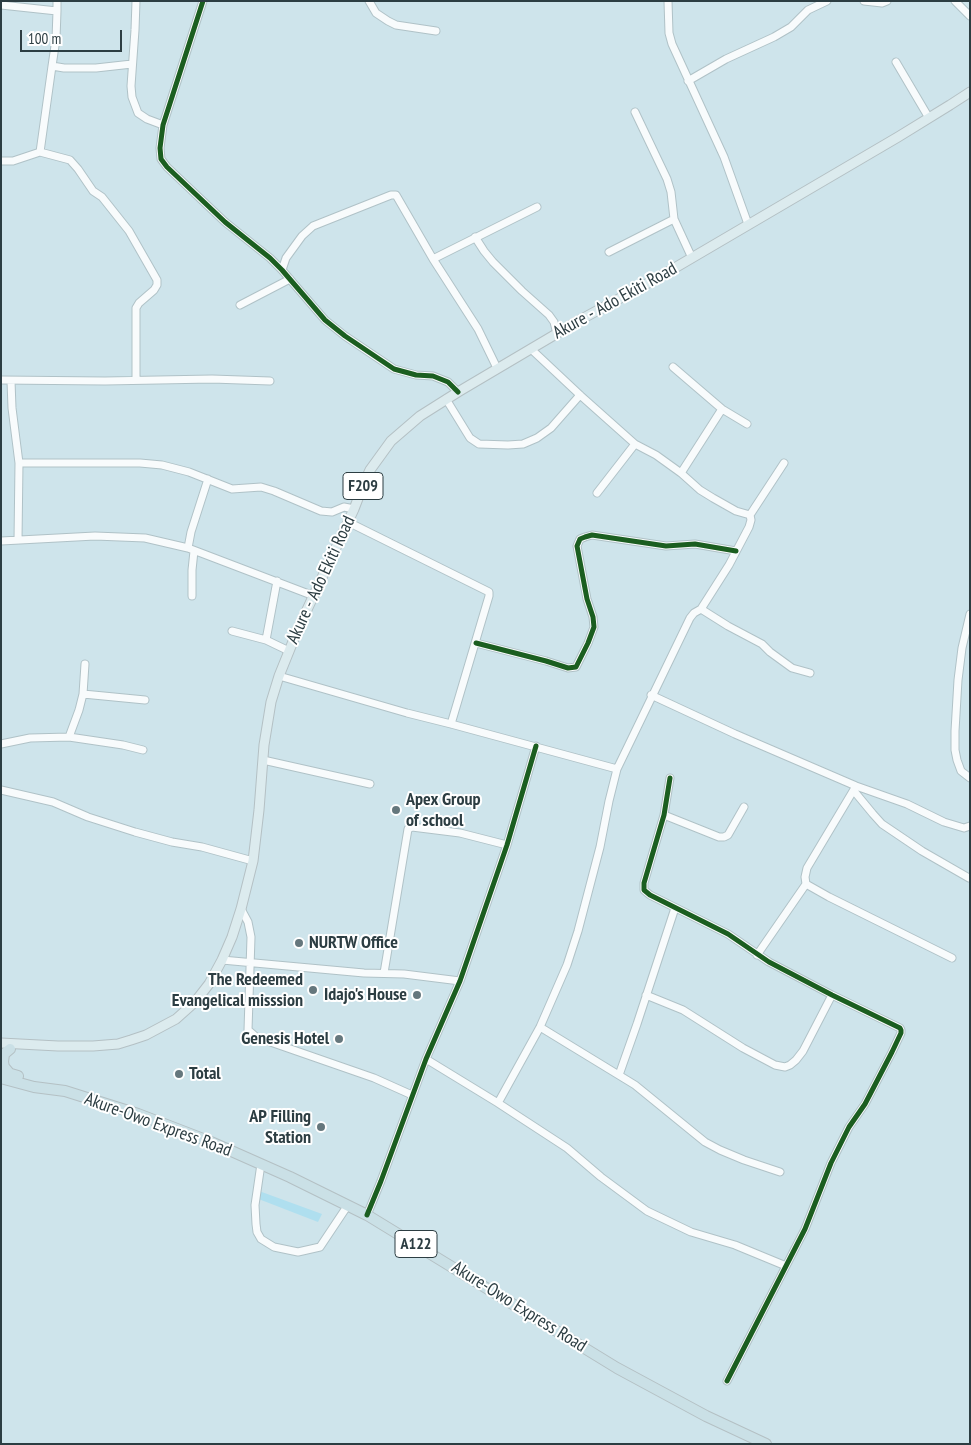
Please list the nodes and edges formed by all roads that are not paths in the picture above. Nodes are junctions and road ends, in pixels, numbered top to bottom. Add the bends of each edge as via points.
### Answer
1 (57, 1) edge
2 (136, 1) edge
3 (203, 1) edge
4 (369, 1) edge
5 (668, 1) edge
6 (827, 1) edge
7 (864, 1) edge
8 (887, 1) edge
9 (955, 1) edge
10 (1, 6) edge
11 (57, 11) junction
12 (970, 16) edge
13 (436, 31) dead end
14 (896, 62) dead end
15 (132, 64) junction
16 (52, 66) junction
17 (688, 81) junction
18 (970, 92) edge
19 (635, 112) dead end
20 (929, 118) junction
21 (163, 125) junction
22 (40, 152) junction
23 (1, 161) edge
24 (536, 207) dead end
25 (674, 219) junction
26 (748, 224) junction
27 (475, 238) junction
28 (609, 252) dead end
29 (692, 258) junction
30 (433, 259) junction
31 (282, 270) junction
32 (290, 279) junction
33 (240, 305) dead end
34 (557, 334) junction
35 (531, 349) junction
36 (673, 367) dead end
37 (497, 368) junction
38 (1, 380) edge
39 (136, 380) junction
40 (12, 381) junction
41 (270, 381) dead end
42 (458, 392) junction
43 (580, 395) junction
44 (446, 400) junction
45 (722, 409) junction
46 (747, 424) dead end
47 (635, 444) junction
48 (19, 463) junction
49 (784, 463) dead end
50 (681, 473) junction
51 (208, 479) junction
52 (597, 493) dead end
53 (354, 509) junction
54 (750, 515) junction
55 (348, 522) junction
56 (18, 540) junction
57 (1, 541) edge
58 (191, 550) junction
59 (736, 551) junction
60 (277, 582) junction
61 (192, 596) dead end
62 (314, 596) junction
63 (701, 609) junction
64 (970, 614) edge
65 (232, 631) dead end
66 (266, 640) junction
67 (476, 643) junction
68 (289, 651) junction
69 (85, 664) dead end
70 (810, 673) dead end
71 (279, 676) junction
72 (84, 694) junction
73 (651, 695) junction
74 (145, 700) dead end
75 (451, 724) junction
76 (69, 737) junction
77 (1, 744) edge
78 (536, 746) junction
79 (143, 750) dead end
80 (263, 760) junction
81 (617, 768) junction
82 (670, 778) dead end
83 (970, 778) edge
84 (370, 784) dead end
85 (855, 789) junction
86 (1, 790) edge
87 (744, 807) dead end
88 (664, 815) junction
89 (970, 826) edge
90 (507, 845) junction
91 (253, 861) junction
92 (969, 878) edge
93 (806, 884) junction
94 (675, 908) junction
95 (241, 909) junction
96 (756, 955) junction
97 (952, 958) dead end
98 (222, 960) junction
99 (250, 964) junction
100 (384, 973) junction
101 (460, 981) junction
102 (646, 995) junction
103 (832, 995) junction
104 (540, 1027) junction
105 (4, 1048) edge
106 (426, 1060) junction
107 (4, 1074) edge
108 (619, 1075) junction
109 (412, 1095) junction
110 (498, 1104) junction
111 (261, 1164) junction
112 (780, 1172) dead end
113 (348, 1204) junction
114 (367, 1215) junction
115 (786, 1266) junction
116 (727, 1381) dead end
117 (766, 1444) edge

1 - 11 street
2 - 15 street
3 - 21 street
4 - 13 street via 376,13 396,25
5 - 17 street via 669,33
6 - 17 street via 808,10 791,27 774,37
7 - 8 street
9 - 12 street
10 - 11 street
11 - 16 street
14 - 20 street
15 - 16 street via 96,68
15 - 21 street via 130,86 138,113
16 - 22 street
17 - 26 street via 724,157
18 - 20 main road, Akure - Ado Ekiti Road / F209
19 - 25 street via 667,179
20 - 26 main road, Akure - Ado Ekiti Road / F209
21 - 31 street via 160,148 167,167
22 - 23 street via 13,161
22 - 39 street via 70,160 92,192 102,197 129,231 157,280 154,290 136,308
24 - 27 street
25 - 28 street
25 - 29 street
26 - 29 main road, Akure - Ado Ekiti Road / F209
27 - 30 street
27 - 34 street via 493,262 549,315
29 - 34 main road, Akure - Ado Ekiti Road / F209
30 - 31 street via 399,198 391,194 313,226 286,258
30 - 37 street via 478,329
31 - 32 street
32 - 33 street
32 - 42 street via 326,320 370,353 394,369 448,382
34 - 35 main road, Akure - Ado Ekiti Road / F209
35 - 37 main road, Akure - Ado Ekiti Road / F209
35 - 43 street
36 - 45 street
37 - 42 main road, Akure - Ado Ekiti Road / F209
38 - 40 street
39 - 40 street
39 - 41 street
40 - 48 street
42 - 44 main road, Akure - Ado Ekiti Road / F209
43 - 44 street via 551,428 537,438 523,444 508,445 479,444 470,438
43 - 47 street
44 - 53 main road, Akure - Ado Ekiti Road / F209 via 420,416 391,441 370,470
45 - 46 street
45 - 50 street
47 - 50 street
47 - 52 street
48 - 51 street via 140,463 162,465
48 - 56 street
49 - 54 street
50 - 54 street via 713,498
51 - 53 street via 232,488 261,487 321,511 335,512 344,507
51 - 58 street via 191,532
53 - 55 main road, Akure - Ado Ekiti Road / F209
54 - 59 street via 749,527
55 - 62 main road, Akure - Ado Ekiti Road / F209
55 - 67 street via 489,592
56 - 57 street
56 - 58 street via 126,536
58 - 60 street
58 - 61 street
59 - 63 street
59 - 67 street via 695,544 666,546 592,535 585,537 577,546 594,627 576,667 568,668
60 - 62 street
60 - 66 street
62 - 68 main road, Akure - Ado Ekiti Road / F209
63 - 70 street via 762,644 792,668
63 - 73 street via 690,618
64 - 83 street via 958,680 955,750 961,771
65 - 66 street
66 - 68 street
67 - 75 street
68 - 71 main road, Akure - Ado Ekiti Road / F209
69 - 72 street
71 - 75 street
71 - 80 main road, Akure - Ado Ekiti Road / F209
72 - 74 street
72 - 76 street
73 - 81 street
73 - 85 street
75 - 78 street
76 - 77 street via 30,738
76 - 79 street
78 - 81 street
78 - 90 street
80 - 84 street
80 - 91 main road, Akure - Ado Ekiti Road / F209
81 - 104 street via 578,931
82 - 88 street
85 - 89 street via 907,804 955,826
85 - 92 street via 872,814 888,828
85 - 93 street via 808,868
86 - 91 street via 53,802 134,832
87 - 88 street via 724,837
88 - 94 street via 644,890
90 - 100 street via 460,833 408,829
90 - 101 street
91 - 95 main road, Akure - Ado Ekiti Road / F209
93 - 96 street
93 - 97 street
94 - 96 street via 728,934
94 - 102 street
95 - 98 main road, Akure - Ado Ekiti Road / F209
95 - 99 street via 251,937
96 - 103 street
98 - 99 street
98 - 105 main road, Akure - Ado Ekiti Road / F209 via 202,994 187,1010 146,1035 118,1044
99 - 100 street
99 - 109 street via 248,1030 256,1037 356,1071
100 - 101 street
101 - 106 street
102 - 103 street via 683,1010 750,1052 785,1067 803,1050
102 - 108 street
103 - 115 street via 900,1028 901,1033 831,1163 805,1229
104 - 108 street
104 - 110 street
105 - 107 highway
106 - 109 street
106 - 110 street
107 - 111 highway, Akure-Owo Express Road / A122 via 138,1114
108 - 112 street via 705,1142
109 - 114 street
110 - 115 street via 567,1148 601,1178 647,1211 691,1232 735,1245
111 - 113 highway, Akure-Owo Express Road / A122
111 - 113 street via 255,1204 257,1232 261,1239 274,1247 298,1252 320,1247
113 - 114 highway, Akure-Owo Express Road / A122
114 - 117 highway, Akure-Owo Express Road / A122 via 617,1368
115 - 116 street

